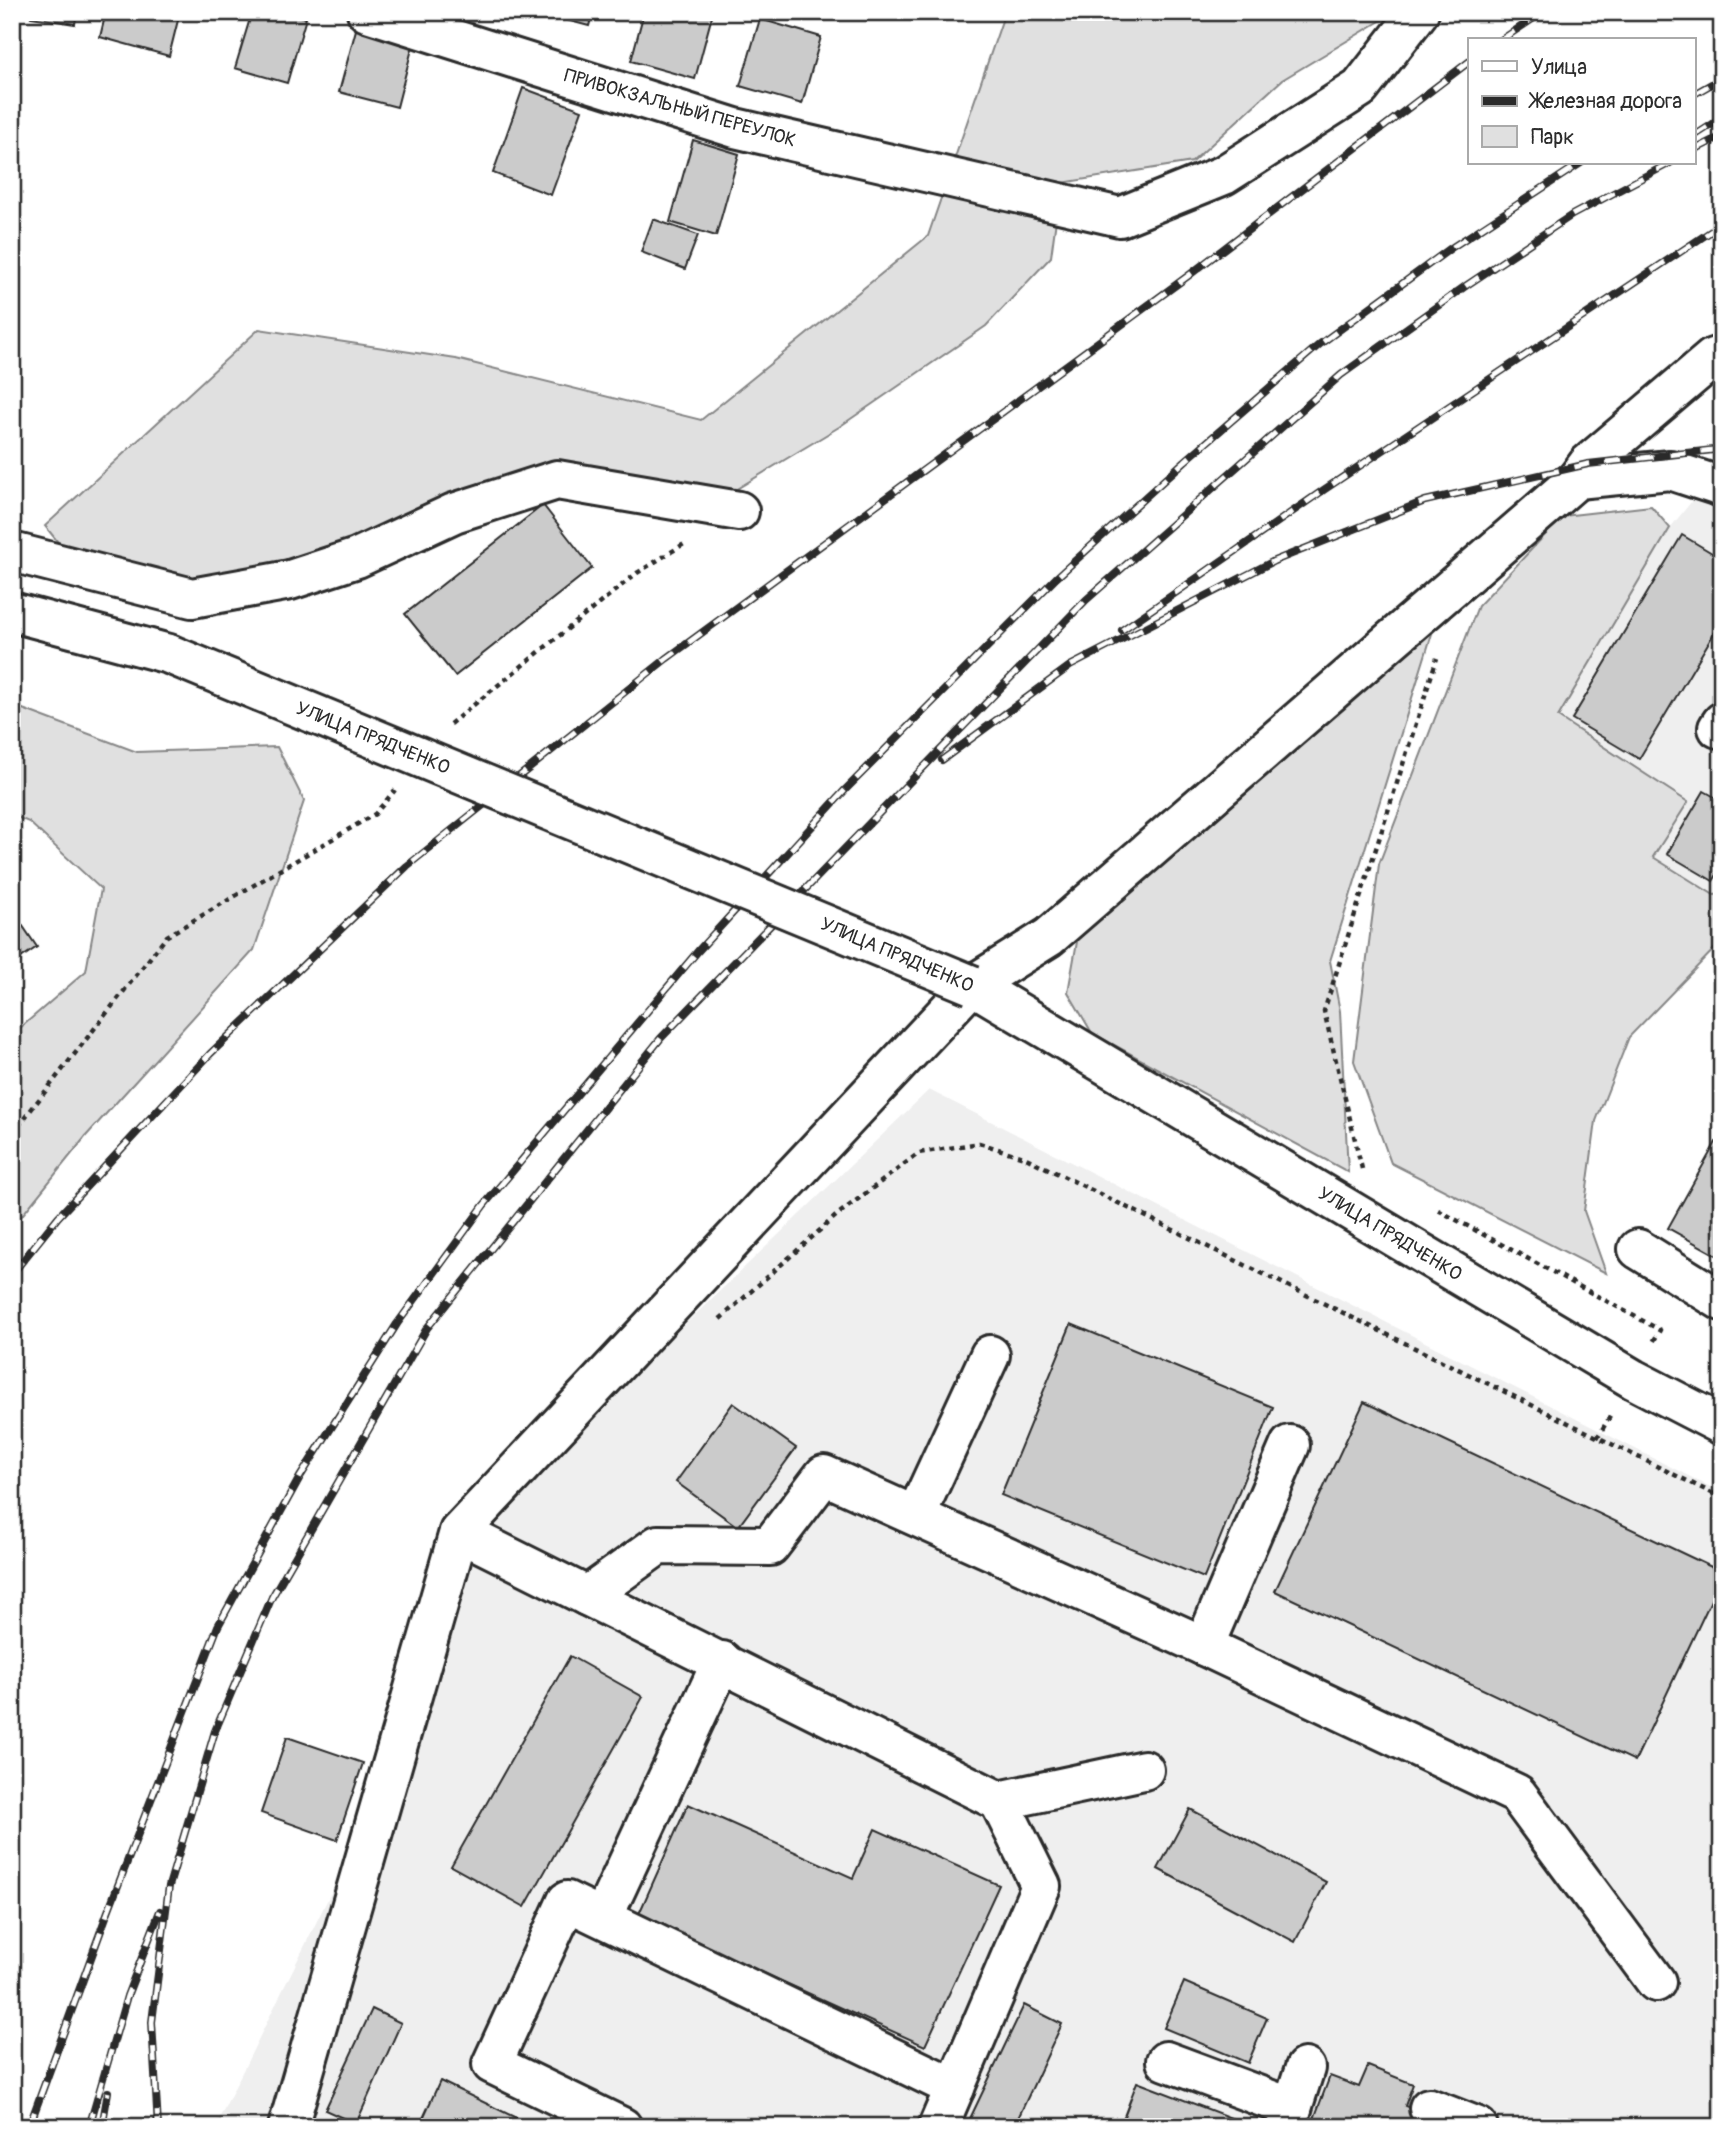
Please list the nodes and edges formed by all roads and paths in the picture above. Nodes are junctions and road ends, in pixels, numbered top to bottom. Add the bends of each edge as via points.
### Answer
1 (367, 12) edge
2 (1419, 12) edge
3 (1719, 355) edge
4 (1577, 480) junction
5 (1722, 487) edge
6 (738, 511) joint
7 (12, 552) edge
8 (12, 612) edge
9 (1437, 658) dead end
10 (446, 729) dead end
11 (402, 783) dead end
12 (972, 985) junction
13 (12, 1134) edge
14 (1363, 1170) dead end
15 (1434, 1208) dead end
16 (1638, 1249) dead end
17 (1722, 1301) edge
18 (714, 1324) dead end
19 (990, 1355) dead end
20 (1633, 1379) junction
21 (1722, 1425) edge
22 (1597, 1438) junction
23 (1290, 1445) dead end
24 (1722, 1499) edge
25 (916, 1515) junction
26 (459, 1532) junction
27 (587, 1596) junction
28 (1204, 1646) junction
29 (722, 1661) junction
30 (1144, 1770) dead end
31 (999, 1801) junction
32 (603, 1917) junction
33 (1656, 1982) dead end
34 (1166, 2061) dead end
35 (1306, 2068) dead end
36 (955, 2088) junction
37 (1429, 2108) dead end
38 (1289, 2118) edge
39 (288, 2127) edge
40 (621, 2127) edge
41 (938, 2127) edge
42 (1478, 2127) edge

1 - 2 main road, ПРИВОКЗАЛЬНЫЙ ПЕРЕУЛОК via 735,128 1120,217 1224,175 1360,88
3 - 4 main road via 1588,464
4 - 5 main road via 1670,470
4 - 12 main road via 1049,937
6 - 7 main road via 558,480 454,513 357,558 290,580 192,598
6 - 10 path via 636,573
8 - 12 main road, УЛИЦА ПРЯДЧЕНКО, bridge via 169,654
9 - 14 path via 1324,1011
11 - 13 path via 375,814 167,936
12 - 20 main road, УЛИЦА ПРЯДЧЕНКО
12 - 26 main road
15 - 20 path via 1660,1330
16 - 17 main road
18 - 22 path via 837,1215 919,1153 979,1143 1024,1157
19 - 25 main road
20 - 21 main road, УЛИЦА ПРЯДЧЕНКО
20 - 22 path
22 - 24 path
23 - 28 main road
25 - 27 main road via 824,1475 771,1546 658,1545
25 - 28 main road
26 - 27 main road
26 - 39 main road
27 - 29 main road
28 - 33 main road via 1517,1794
29 - 31 main road
29 - 32 main road
30 - 31 main road
31 - 36 main road via 1041,1886
32 - 36 main road
32 - 40 main road via 567,1901 492,2064
34 - 38 main road
35 - 38 main road
36 - 41 main road
37 - 42 main road

